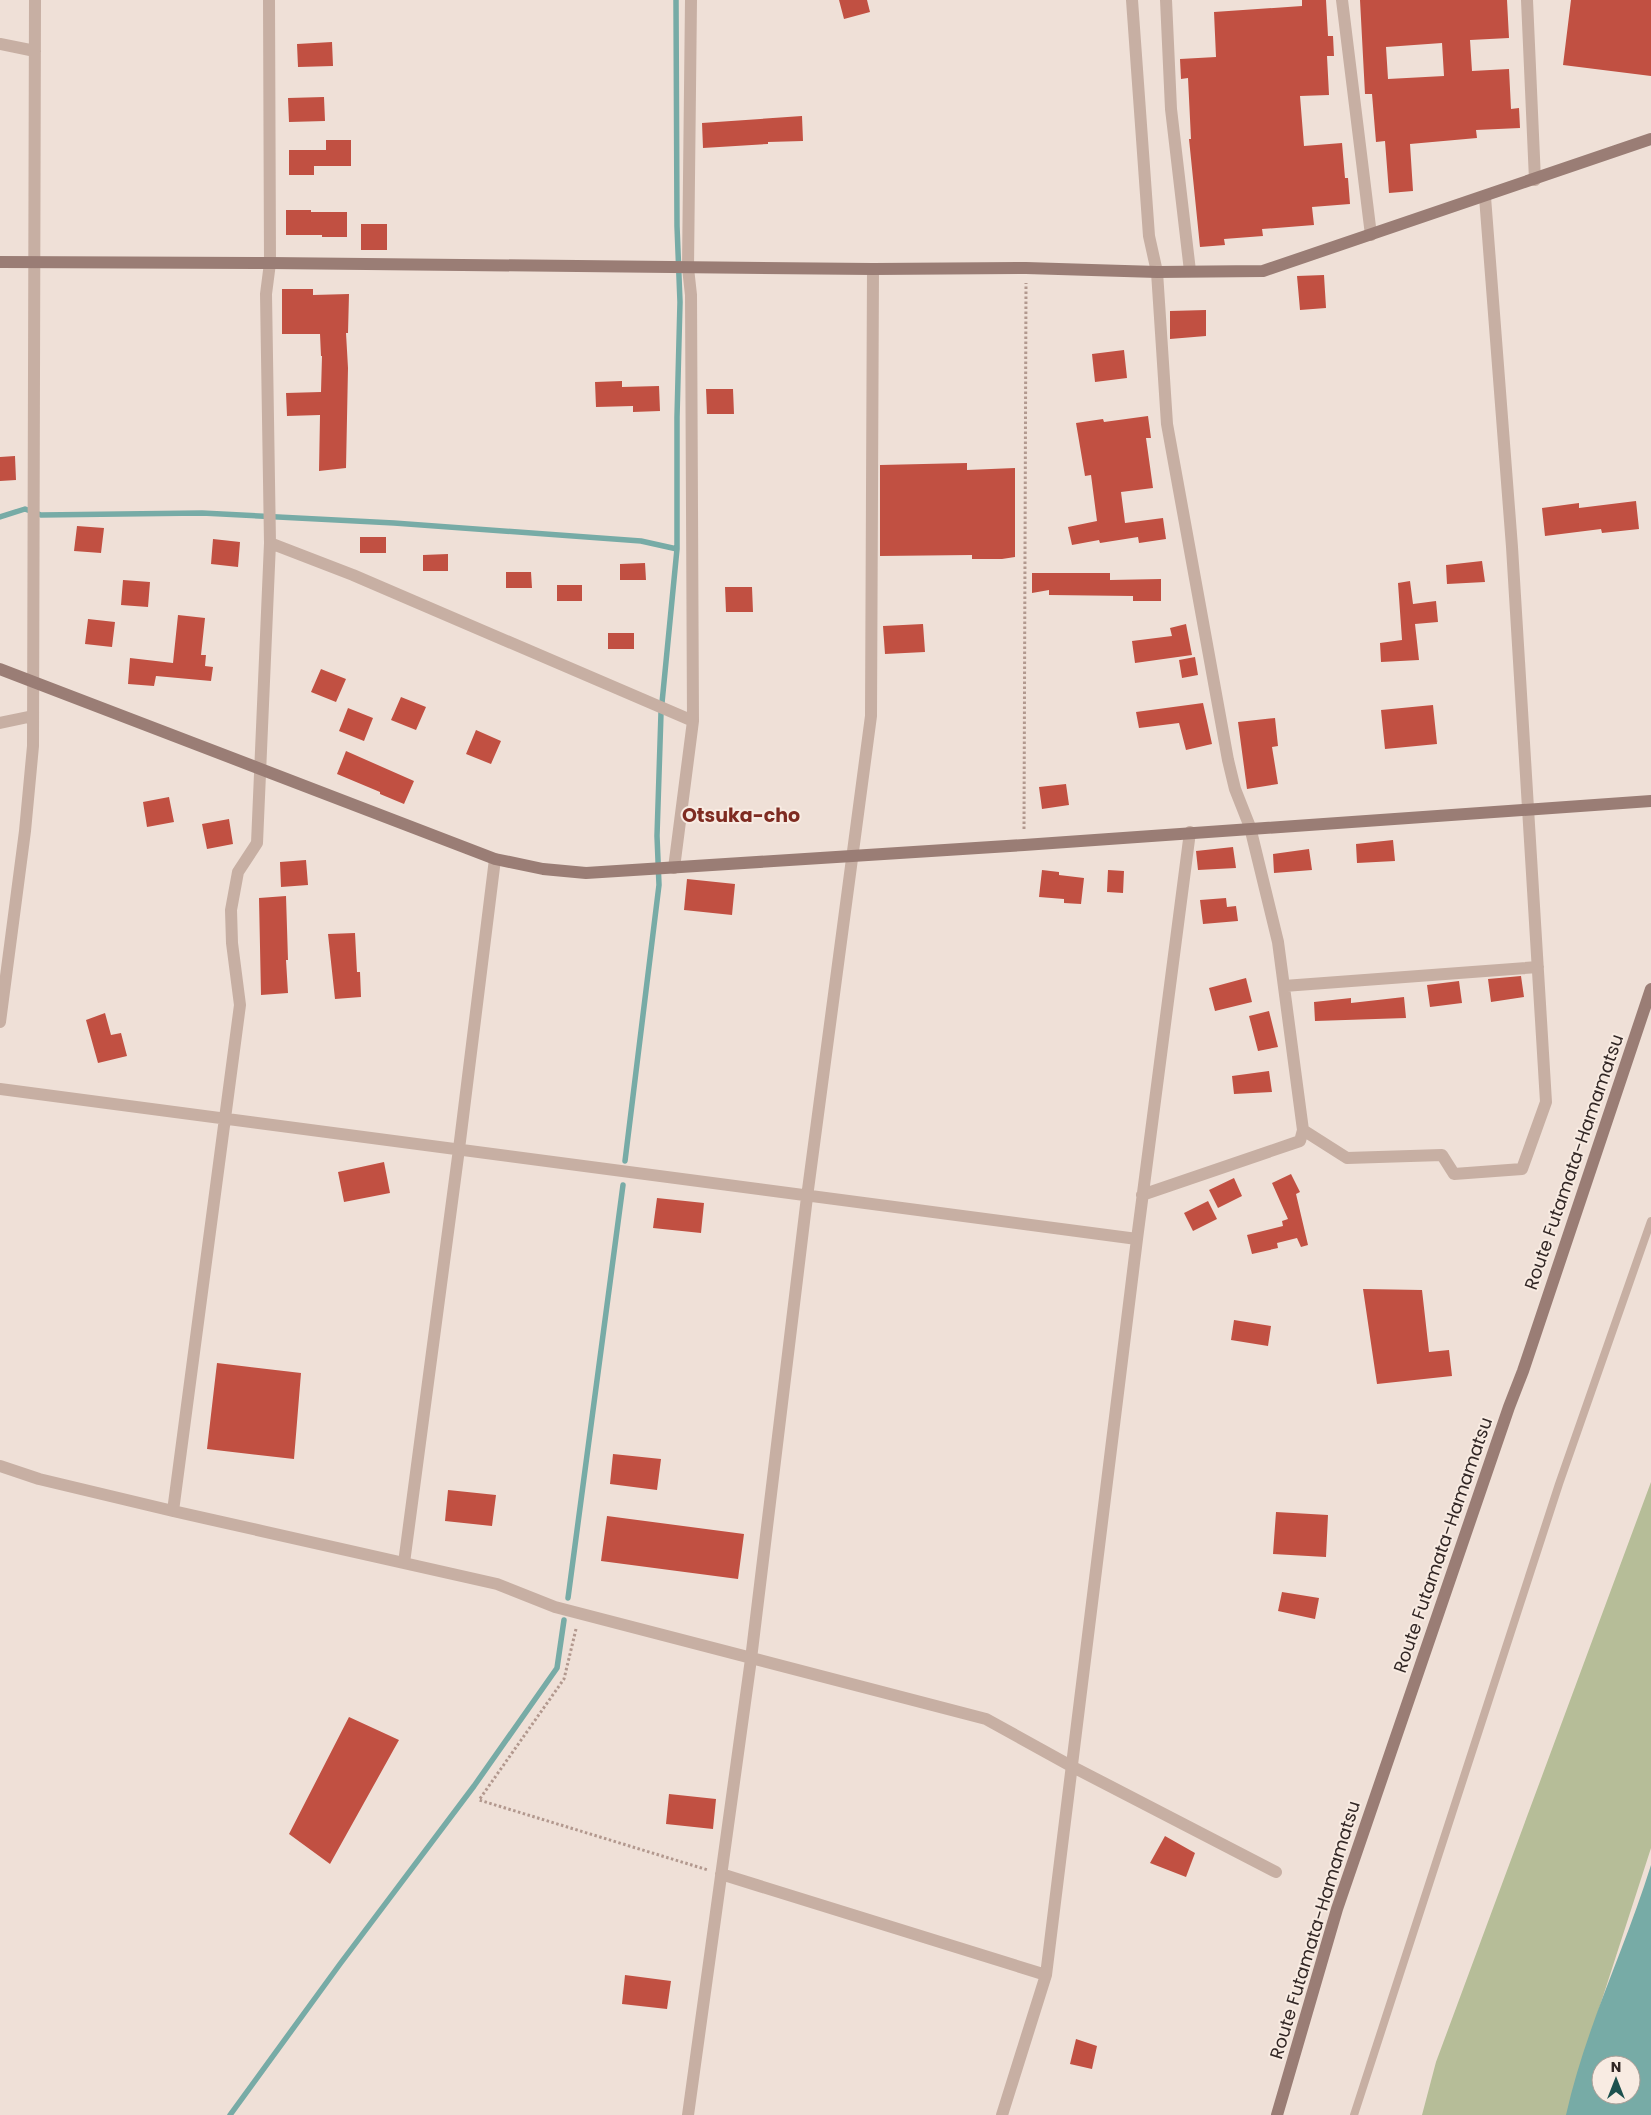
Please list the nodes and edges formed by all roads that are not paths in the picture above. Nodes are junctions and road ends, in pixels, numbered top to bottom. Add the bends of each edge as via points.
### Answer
1 (34, 0) edge
2 (269, 0) edge
3 (691, 0) edge
4 (1132, 0) edge
5 (1166, 0) edge
6 (1342, 0) edge
7 (1527, 0) edge
8 (0, 44) edge
9 (35, 51) junction
10 (1651, 139) edge
11 (1535, 180) junction
12 (1485, 197) junction
13 (1371, 235) junction
14 (0, 262) edge
15 (34, 262) junction
16 (270, 263) junction
17 (688, 268) junction
18 (873, 269) junction
19 (1190, 271) junction
20 (1157, 272) junction
21 (270, 543) junction
22 (0, 668) edge
23 (33, 682) junction
24 (33, 716) junction
25 (694, 721) junction
26 (0, 723) edge
27 (261, 769) junction
28 (1651, 801) edge
29 (1528, 808) junction
30 (1250, 827) junction
31 (1190, 832) junction
32 (853, 856) junction
33 (495, 859) junction
34 (674, 868) junction
35 (1538, 967) junction
36 (3, 977) edge
37 (1284, 986) junction
38 (1651, 990) edge
39 (0, 1022) edge
40 (0, 1089) edge
41 (225, 1120) junction
42 (1303, 1130) junction
43 (459, 1149) junction
44 (1142, 1195) junction
45 (807, 1196) junction
46 (1651, 1221) edge
47 (1137, 1238) junction
48 (0, 1466) edge
49 (173, 1511) junction
50 (404, 1563) junction
51 (751, 1659) junction
52 (1071, 1766) junction
53 (1276, 1872) dead end
54 (721, 1874) junction
55 (1046, 1975) junction
56 (688, 2115) edge
57 (1002, 2115) edge
58 (1277, 2115) edge
59 (1354, 2115) edge

1 - 9 street
2 - 16 street
3 - 17 street
4 - 20 street via 1149,236
5 - 19 street via 1171,109
6 - 13 street
7 - 11 street
8 - 9 street
9 - 15 street
10 - 11 street
11 - 12 street
12 - 13 street
12 - 29 street
13 - 19 street via 1263,271
14 - 15 street
15 - 16 street
15 - 23 street
16 - 17 street
16 - 21 street via 266,294
17 - 18 street
17 - 25 street via 691,295
18 - 20 street via 1026,268
18 - 32 street via 870,716
19 - 20 street
20 - 30 street via 1166,424 1228,760
21 - 25 street
21 - 27 street
22 - 23 street
23 - 24 street
23 - 27 street
24 - 26 street
24 - 36 street via 25,831
25 - 34 street
27 - 33 street
27 - 41 street via 258,843 238,872 231,910 240,1005
28 - 29 street
29 - 30 street
29 - 35 street
30 - 31 street
30 - 37 street via 1278,942
31 - 32 street
31 - 44 street
32 - 34 street
32 - 45 street
33 - 34 street via 543,869 586,873
33 - 43 street
35 - 37 street
35 - 42 street via 1546,1102 1522,1169 1454,1174 1442,1156 1347,1158
36 - 39 street
37 - 42 street
38 - 58 street, Route Futamata-Hamamatsu via 1336,1909
40 - 41 street
41 - 43 street
41 - 49 street
42 - 44 street via 1300,1141
43 - 45 street
43 - 50 street
44 - 47 street
45 - 47 street
45 - 51 street
46 - 59 lane via 1553,1503
47 - 52 street
48 - 49 street via 39,1479
49 - 50 street
50 - 51 street via 497,1584 555,1607
51 - 52 street via 986,1719
51 - 54 street
52 - 53 street
52 - 55 street
54 - 55 street
54 - 56 street
55 - 57 street

